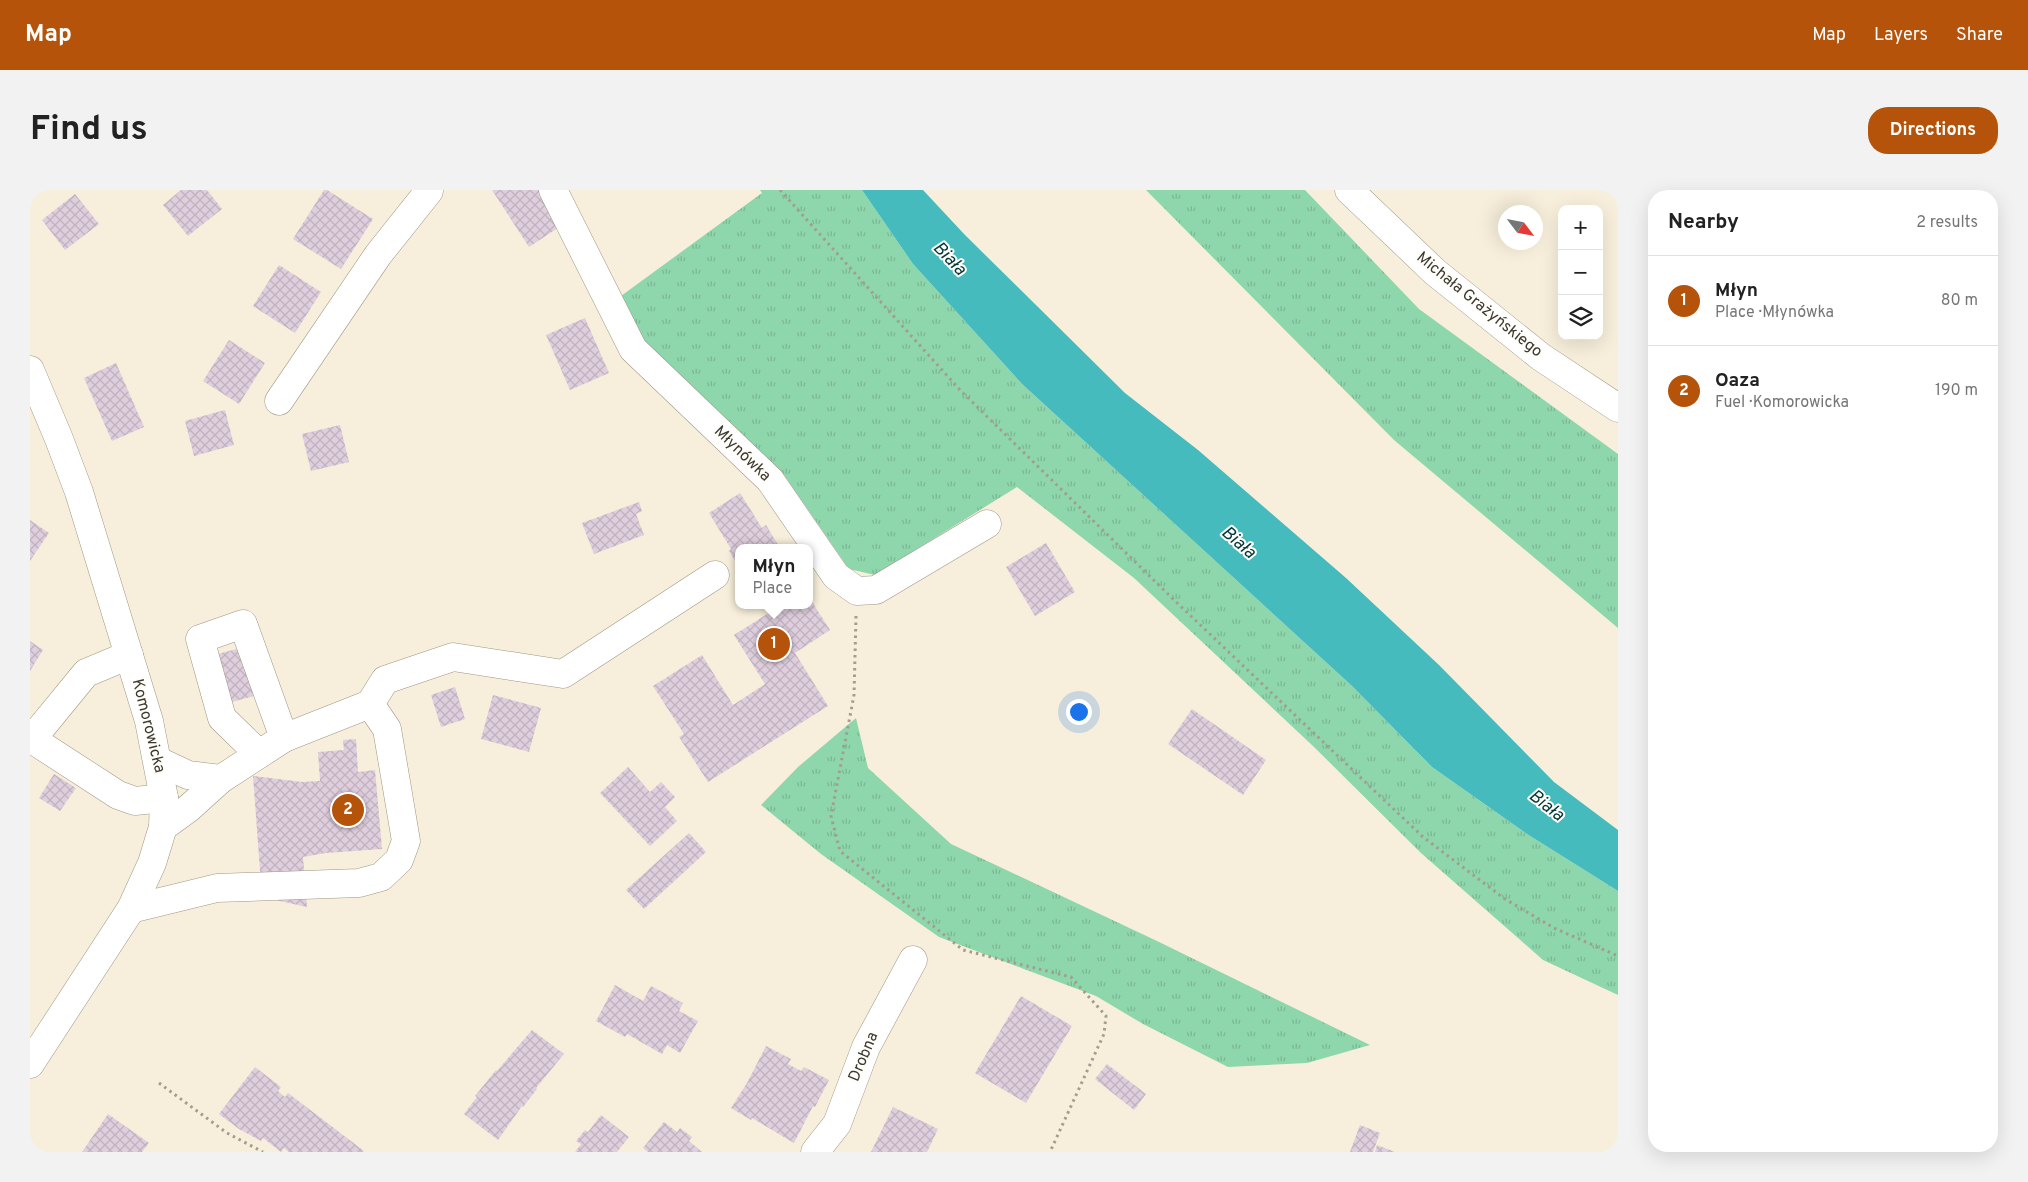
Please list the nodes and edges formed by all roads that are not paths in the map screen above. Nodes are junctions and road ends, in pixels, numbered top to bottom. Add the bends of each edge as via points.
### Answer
1 (428, 190) edge
2 (553, 190) edge
3 (1349, 190) edge
4 (30, 370) edge
5 (278, 401) dead end
6 (1618, 408) edge
7 (987, 524) dead end
8 (715, 575) dead end
9 (129, 655) junction
10 (370, 704) junction
11 (284, 738) junction
12 (31, 739) edge
13 (259, 754) junction
14 (158, 761) junction
15 (221, 779) junction
16 (164, 798) junction
17 (163, 827) junction
18 (131, 909) junction
19 (913, 960) dead end
20 (30, 1064) edge
21 (815, 1152) edge

1 - 5 street via 378,256
2 - 7 street, Młynówka via 633,349 770,480 836,576 857,591 876,590
3 - 6 street, Michała Grażyńskiego via 1435,272 1542,357
4 - 9 street, Komorowicka via 79,492
8 - 10 street via 563,674 453,657 385,680
9 - 12 street via 86,673
9 - 14 street, Komorowicka
10 - 11 street
10 - 18 street via 387,729 406,842 399,860 381,877 359,883 217,888
11 - 13 street
11 - 13 street via 243,624 200,639 222,718
12 - 16 street via 118,795 135,801
13 - 15 street
14 - 15 street via 188,775
14 - 16 street, Komorowicka
15 - 17 street
16 - 17 street, Komorowicka
17 - 18 street, Komorowicka via 152,863
18 - 20 street, Komorowicka
19 - 21 street, Drobna via 866,1047 837,1124

